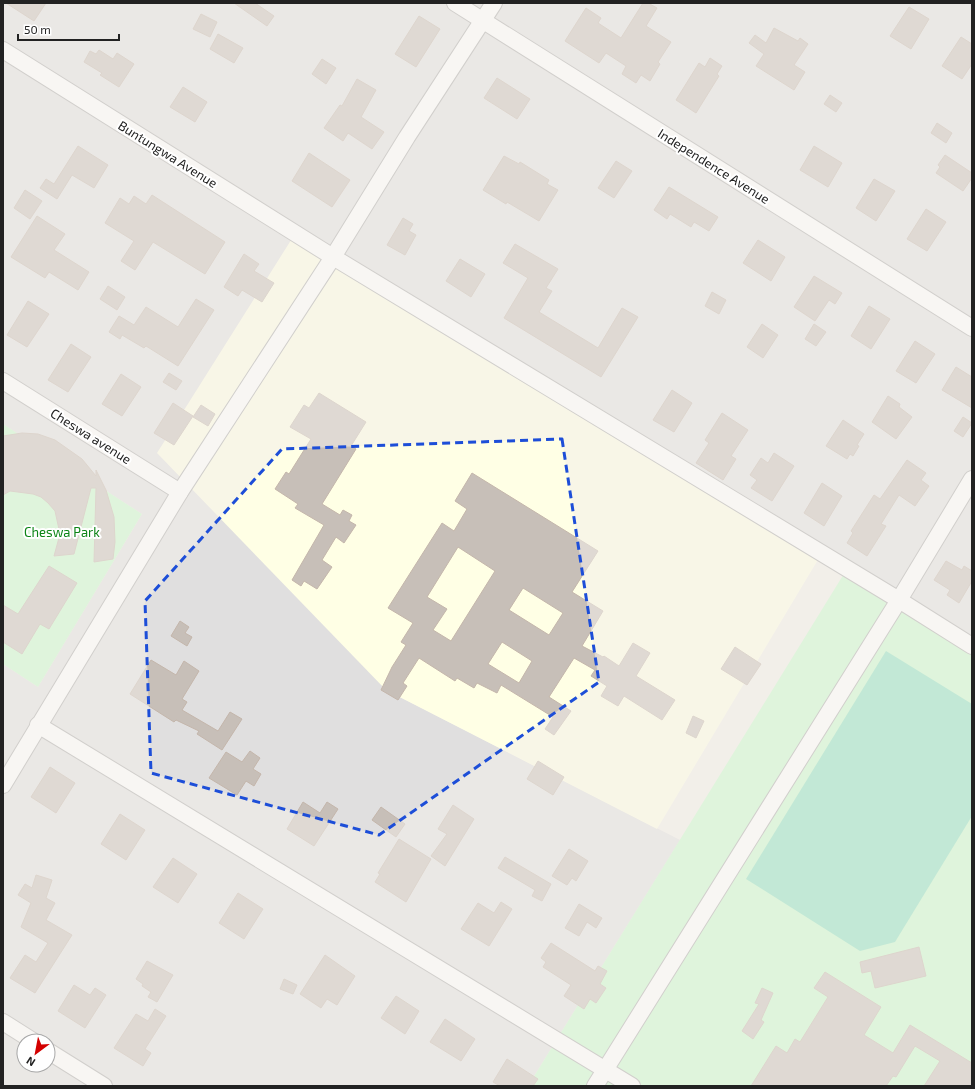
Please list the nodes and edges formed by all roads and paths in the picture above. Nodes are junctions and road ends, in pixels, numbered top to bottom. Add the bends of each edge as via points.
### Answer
1 (455, 3) edge
2 (494, 3) edge
3 (483, 20) junction
4 (3, 50) edge
5 (333, 257) junction
6 (972, 328) edge
7 (3, 381) edge
8 (972, 479) edge
9 (180, 492) junction
10 (899, 600) junction
11 (972, 646) edge
12 (38, 725) junction
13 (3, 785) edge
14 (3, 1022) edge
15 (20, 1033) edge
16 (56, 1056) edge
17 (605, 1069) junction
18 (104, 1086) edge
19 (595, 1086) edge
20 (632, 1086) edge

1 - 3 street, Independence Avenue
2 - 3 street
3 - 5 street
3 - 6 street, Independence Avenue
4 - 5 street, Buntungwa Avenue
5 - 9 street
5 - 10 street, Buntungwa Avenue
7 - 9 street, Cheswa avenue
8 - 10 street
9 - 12 street
10 - 11 street, Buntungwa Avenue
10 - 17 street
12 - 13 street
12 - 17 street
14 - 15 street
16 - 18 street
17 - 19 street
17 - 20 street

